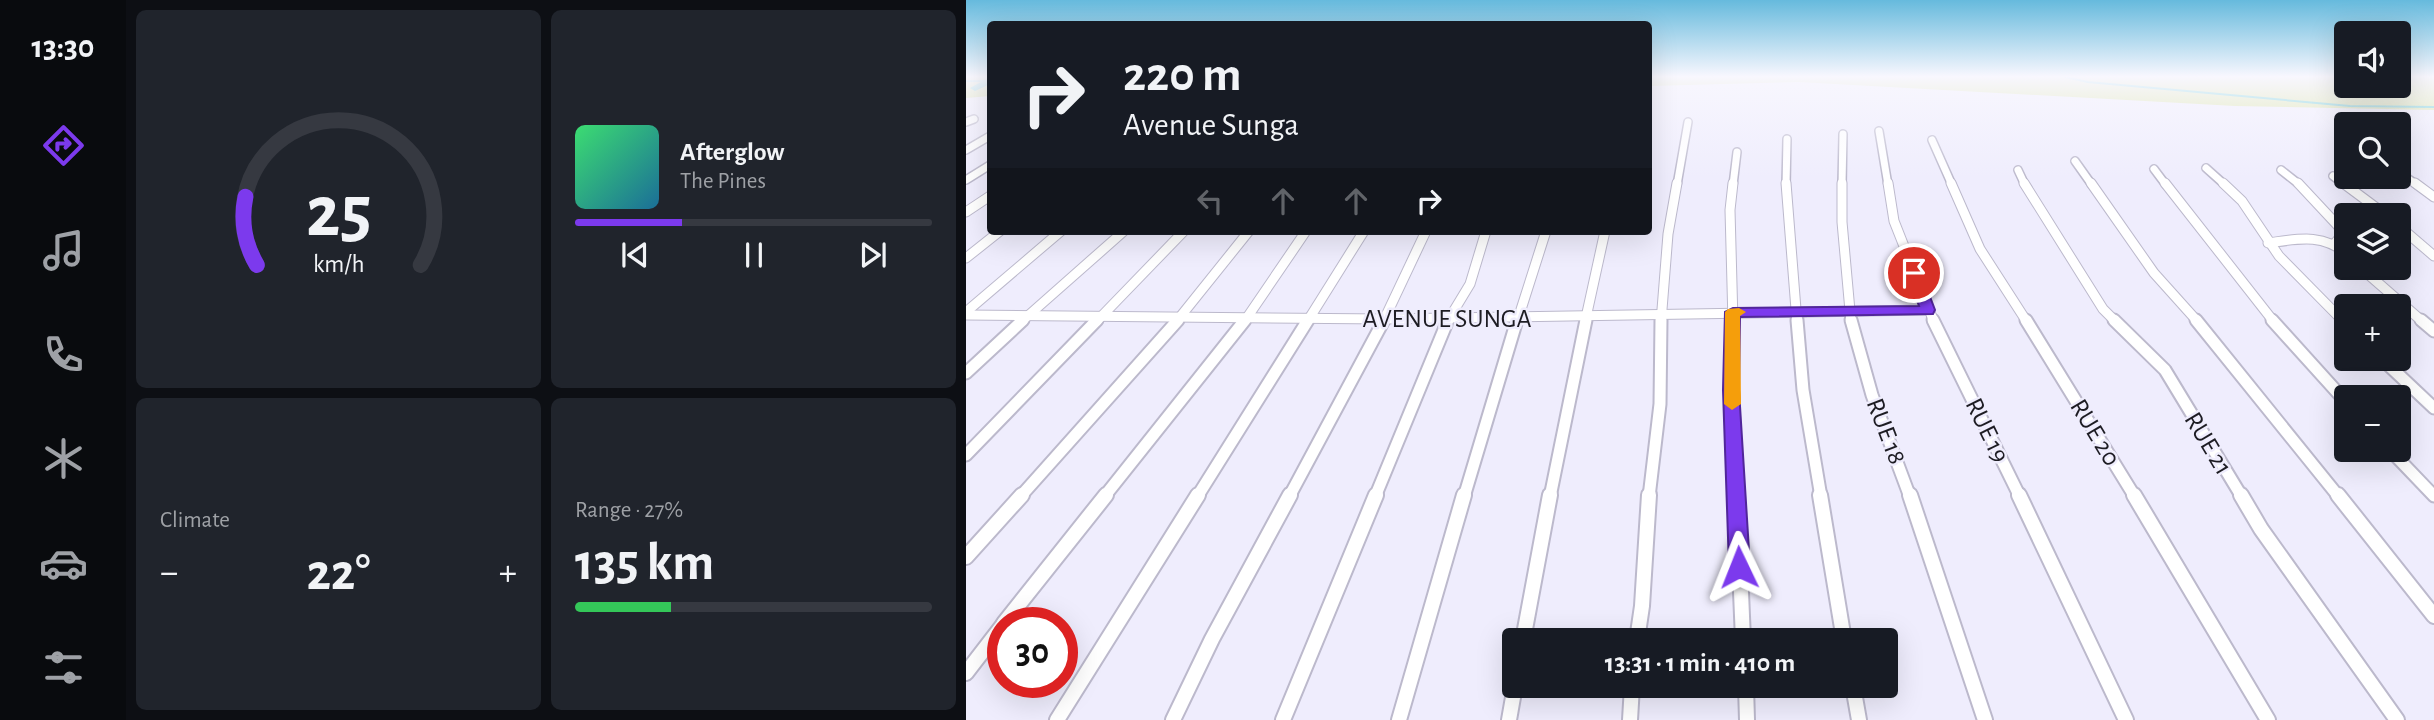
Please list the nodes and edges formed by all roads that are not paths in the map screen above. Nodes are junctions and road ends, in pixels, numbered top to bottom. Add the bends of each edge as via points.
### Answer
1 (1688, 122) dead end
2 (1879, 131) dead end
3 (1843, 134) dead end
4 (987, 138) edge
5 (1787, 139) dead end
6 (1932, 140) dead end
7 (966, 150) edge
8 (1737, 152) dead end
9 (2075, 161) dead end
10 (987, 167) edge
11 (2206, 168) dead end
12 (2154, 169) dead end
13 (2018, 170) dead end
14 (2281, 170) dead end
15 (2333, 176) dead end
16 (966, 180) edge
17 (2411, 181) edge
18 (2434, 197) edge
19 (987, 198) edge
20 (2370, 203) edge
21 (966, 212) edge
22 (2334, 221) edge
23 (995, 235) edge
24 (1056, 235) edge
25 (1119, 235) edge
26 (1180, 235) edge
27 (1246, 235) edge
28 (1303, 235) edge
29 (1362, 235) edge
30 (1424, 235) edge
31 (1485, 235) edge
32 (1545, 235) edge
33 (1604, 235) edge
34 (2411, 236) edge
35 (2268, 243) junction
36 (2334, 243) edge
37 (2434, 256) edge
38 (966, 258) edge
39 (2375, 280) edge
40 (1928, 310) junction
41 (1853, 311) junction
42 (1733, 312) junction
43 (1797, 312) junction
44 (2334, 312) edge
45 (966, 313) edge
46 (1661, 314) junction
47 (1028, 315) junction
48 (1180, 316) junction
49 (1102, 317) junction
50 (1449, 317) junction
51 (1517, 317) junction
52 (1586, 317) junction
53 (1247, 318) junction
54 (1312, 318) junction
55 (1385, 319) junction
56 (2434, 331) edge
57 (2395, 371) edge
58 (966, 373) edge
59 (2334, 389) edge
60 (2434, 408) edge
61 (966, 455) edge
62 (2401, 462) edge
63 (2434, 496) edge
64 (966, 557) edge
65 (1018, 607) edge
66 (2434, 616) edge
67 (1525, 628) edge
68 (1639, 628) edge
69 (1741, 628) edge
70 (1842, 628) edge
71 (987, 646) edge
72 (966, 673) edge
73 (1513, 698) edge
74 (1631, 698) edge
75 (1746, 698) edge
76 (1855, 698) edge
77 (1058, 720) edge
78 (1172, 720) edge
79 (1283, 720) edge
80 (1399, 720) edge
81 (1509, 720) edge
82 (1630, 720) edge
83 (1747, 720) edge
84 (1859, 720) edge
85 (1985, 720) edge
86 (2126, 720) edge
87 (2269, 720) edge
88 (2397, 720) edge

1 - 46 street via 1668,234
2 - 40 street, RUE 19 via 1894,221
3 - 41 street, RUE 18 via 1842,222
4 - 7 street
5 - 43 street via 1784,166
6 - 87 street, RUE 20 via 1980,249 2070,388
8 - 42 street via 1730,210
9 - 66 street via 2154,273 2214,340
10 - 16 street
11 - 35 street via 2242,201
12 - 59 street via 2239,282
13 - 88 street, RUE 21 via 2103,309 2165,370 2261,529
14 - 22 street
15 - 20 street
17 - 18 street
19 - 21 street
23 - 38 street
24 - 45 street
25 - 47 street
26 - 49 street
27 - 48 street
28 - 53 street
29 - 54 street
30 - 55 street
31 - 50 street via 1469,284
32 - 51 street
33 - 52 street
34 - 37 street
35 - 36 street via 2310,237
35 - 44 street
39 - 56 street
40 - 41 street, AVENUE SUNGA
40 - 86 street, RUE 19
41 - 43 street, AVENUE SUNGA
41 - 85 street, RUE 18 via 1851,321 1872,395
42 - 43 street, AVENUE SUNGA
42 - 46 street, AVENUE SUNGA
42 - 69 street via 1731,390
43 - 70 street via 1808,425
45 - 47 street, AVENUE SUNGA
46 - 52 street, AVENUE SUNGA
46 - 68 street via 1660,404
47 - 49 street, AVENUE SUNGA
47 - 58 street
48 - 49 street, AVENUE SUNGA
48 - 53 street, AVENUE SUNGA
48 - 64 street via 1142,365
49 - 61 street
50 - 51 street, AVENUE SUNGA
50 - 55 street, AVENUE SUNGA
50 - 79 street
51 - 52 street, AVENUE SUNGA
51 - 80 street
52 - 67 street
53 - 54 street, AVENUE SUNGA
53 - 65 street
54 - 55 street, AVENUE SUNGA
54 - 77 street
55 - 78 street
57 - 60 street
62 - 63 street
71 - 72 street
73 - 81 street
74 - 82 street
75 - 83 street
76 - 84 street

